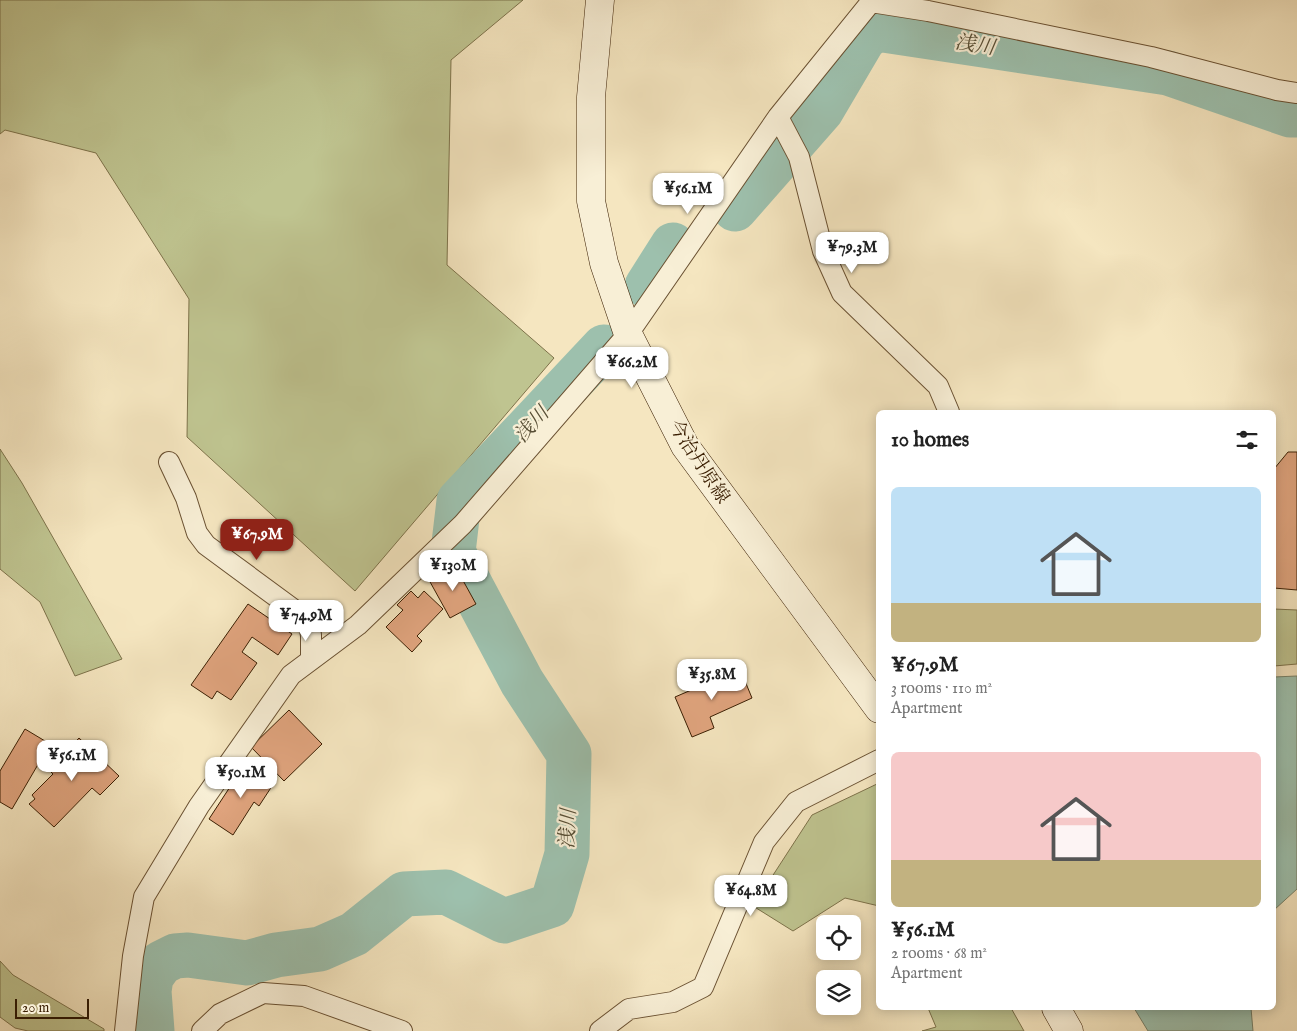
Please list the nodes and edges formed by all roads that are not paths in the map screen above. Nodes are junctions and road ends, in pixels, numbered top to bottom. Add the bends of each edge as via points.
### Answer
1 (600, 0) edge
2 (933, 6) edge
3 (1297, 93) edge
4 (778, 117) junction
5 (628, 334) junction
6 (948, 410) edge
7 (169, 462) dead end
8 (311, 660) junction
9 (876, 705) edge
10 (876, 762) edge
11 (1057, 1010) edge
12 (125, 1031) edge
13 (202, 1031) edge
14 (402, 1031) edge
15 (600, 1031) edge
16 (1069, 1031) edge

1 - 5 main road, 今治丹原線 via 591,97 591,201 604,263
2 - 3 street
2 - 4 street via 871,2
4 - 5 street
4 - 6 street via 799,157 823,251 842,293 938,386
5 - 8 street via 463,524 358,625
5 - 9 main road, 今治丹原線 via 685,446
7 - 8 street via 186,498 197,533 206,545 308,620
8 - 12 street via 290,675 199,806 144,897 133,956
10 - 15 street via 796,802 764,842 703,987 673,1002 629,1009
11 - 16 main road
13 - 14 street via 220,1014 263,993 304,996

